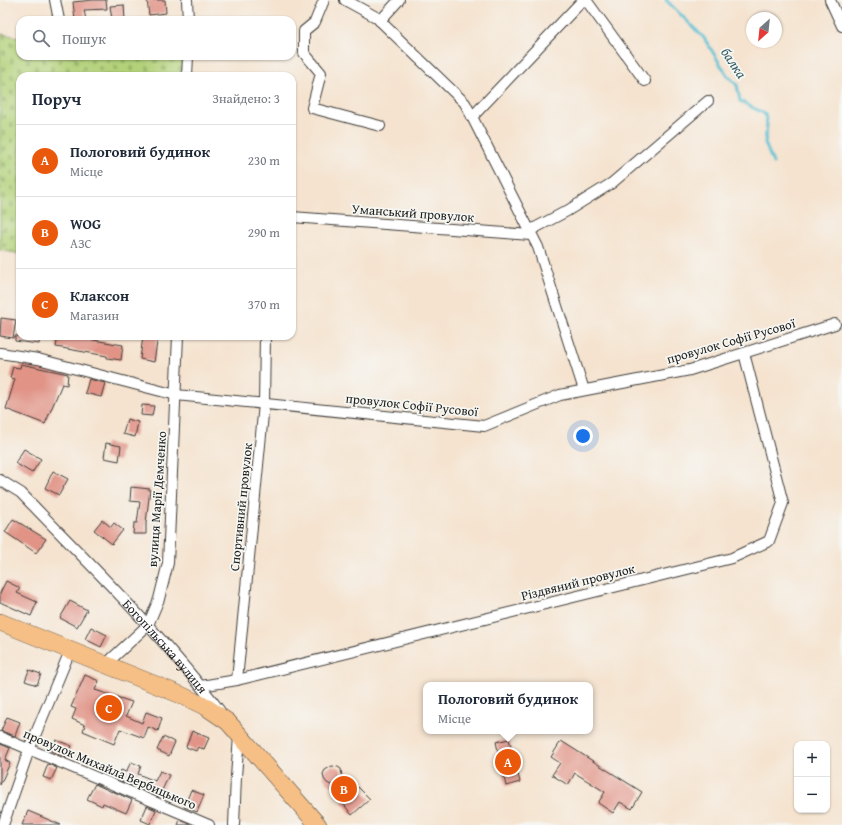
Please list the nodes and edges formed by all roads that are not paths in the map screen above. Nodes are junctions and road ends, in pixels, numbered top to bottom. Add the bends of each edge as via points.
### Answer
1 (55, 0) edge
2 (186, 0) edge
3 (324, 0) edge
4 (346, 0) edge
5 (399, 0) edge
6 (584, 0) edge
7 (830, 0) edge
8 (58, 16) edge
9 (188, 16) edge
10 (380, 21) junction
11 (842, 26) edge
12 (188, 60) edge
13 (187, 72) edge
14 (644, 81) dead end
15 (708, 101) dead end
16 (472, 118) junction
17 (380, 126) dead end
18 (296, 217) edge
19 (530, 233) junction
20 (835, 324) dead end
21 (178, 340) edge
22 (265, 340) edge
23 (0, 353) edge
24 (744, 353) junction
25 (584, 390) junction
26 (176, 394) junction
27 (264, 404) junction
28 (0, 480) edge
29 (0, 622) edge
30 (148, 625) junction
31 (70, 651) junction
32 (105, 665) junction
33 (237, 680) junction
34 (201, 686) junction
35 (228, 722) junction
36 (239, 736) junction
37 (0, 737) edge
38 (29, 750) junction
39 (3, 825) edge
40 (209, 825) edge
41 (234, 825) edge
42 (318, 825) edge

1 - 8 street
2 - 9 street
3 - 17 street via 315,22 304,31 304,53 321,73 312,108
4 - 10 street
5 - 10 street
6 - 14 street
6 - 16 street
7 - 11 street
10 - 16 street via 465,103
12 - 13 street
15 - 19 street via 612,183
16 - 19 street
18 - 19 street, Уманський провулок
19 - 25 street via 538,247
20 - 24 street, провулок Софії Русової
21 - 26 street, вулиця Марії Демченко
22 - 27 street, Спортивний провулок
23 - 26 street, провулок Софії Русової via 38,359
24 - 25 street, провулок Софії Русової via 690,370
24 - 33 street, Різдвяний провулок via 783,503 769,541 732,558
25 - 27 street, провулок Софії Русової via 560,395 484,426
26 - 27 street, провулок Софії Русової
26 - 30 street, вулиця Марії Демченко via 168,563 159,599
27 - 33 street, Спортивний провулок
28 - 30 street, Богопільська вулиця via 21,493
29 - 31 main road
30 - 32 street, вулиця Марії Демченко
30 - 34 street, Богопільська вулиця
31 - 32 main road
31 - 38 street
32 - 35 main road via 200,704
33 - 34 street, Різдвяний провулок
34 - 35 street, Богопільська вулиця
35 - 36 main road, Богопільська вулиця
36 - 41 street
36 - 42 main road, Богопільська вулиця
37 - 38 street, провулок Михайла Вербицького
38 - 39 street
38 - 40 street, провулок Михайла Вербицького

